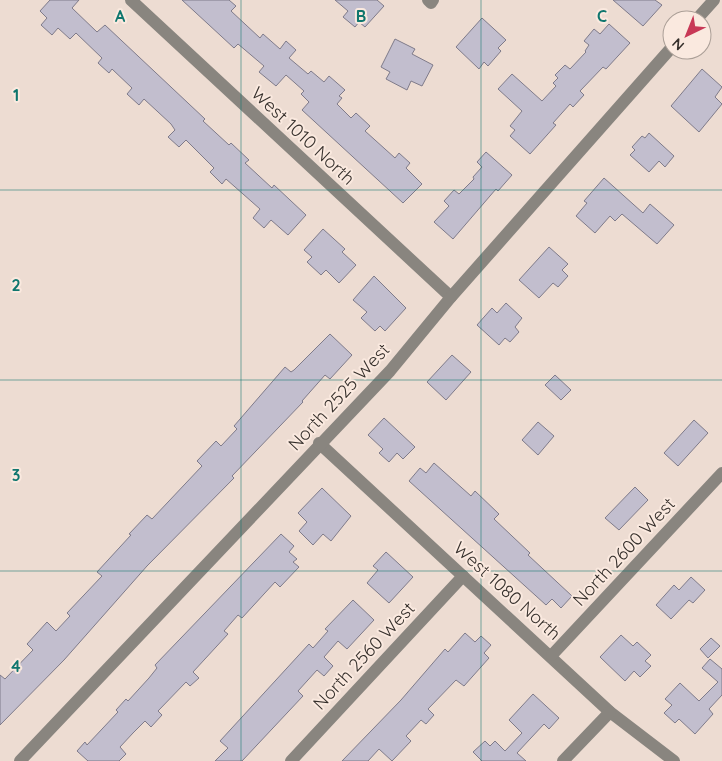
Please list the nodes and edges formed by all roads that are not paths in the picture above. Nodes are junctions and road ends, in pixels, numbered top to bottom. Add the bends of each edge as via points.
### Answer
1 (131, 0) edge
2 (428, 0) edge
3 (433, 0) edge
4 (714, 0) edge
5 (705, 10) edge
6 (662, 58) edge
7 (451, 297) junction
8 (319, 443) junction
9 (722, 473) edge
10 (463, 576) junction
11 (552, 656) junction
12 (610, 712) junction
13 (20, 761) edge
14 (291, 761) edge
15 (563, 761) edge
16 (674, 761) edge

1 - 7 street, West 1010 North
2 - 3 street via 431,3
4 - 5 street
6 - 7 street, North 2525 West
7 - 8 street, North 2525 West via 390,371
8 - 10 street, West 1080 North
8 - 13 street, North 2525 West
9 - 11 street, North 2600 West
10 - 11 street, West 1080 North
10 - 14 street, North 2560 West
11 - 12 street, West 1080 North
12 - 15 street
12 - 16 street, West 1080 North

